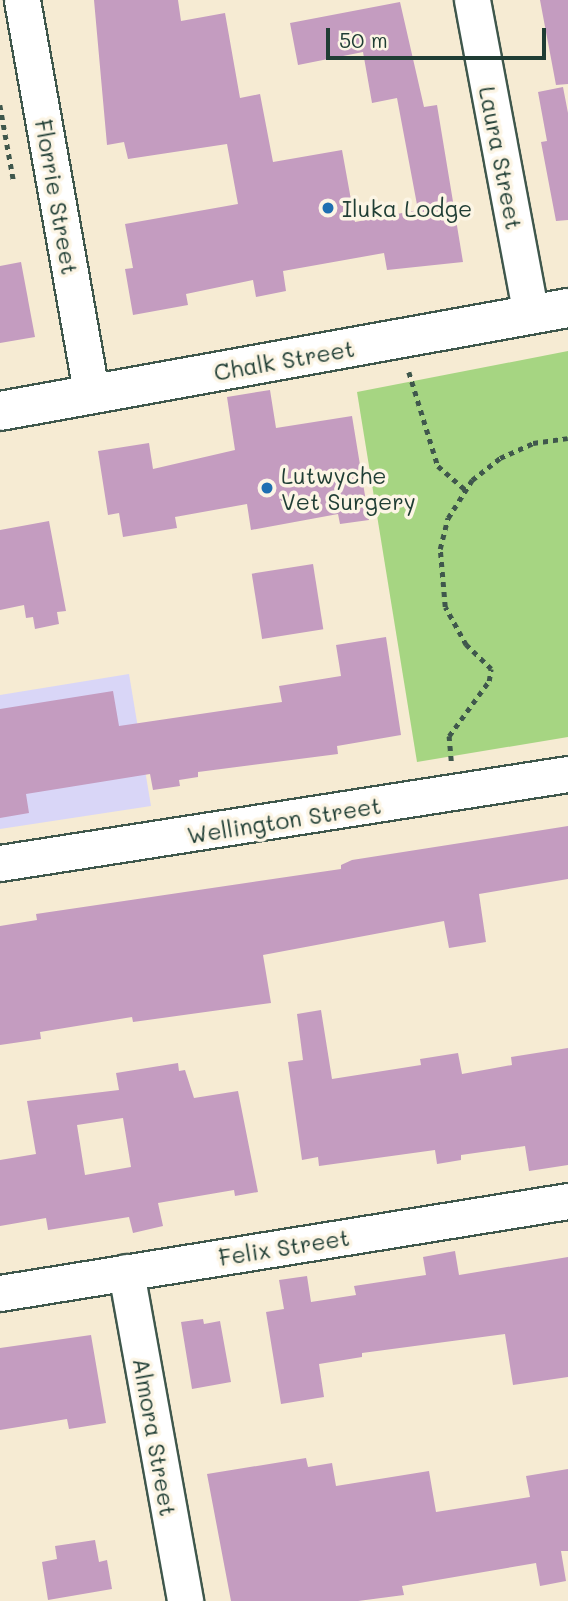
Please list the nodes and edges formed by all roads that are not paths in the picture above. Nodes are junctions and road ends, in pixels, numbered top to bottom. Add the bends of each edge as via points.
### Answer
1 (22, 0) edge
2 (472, 0) edge
3 (568, 308) edge
4 (531, 315) junction
5 (92, 395) junction
6 (0, 411) edge
7 (568, 774) edge
8 (0, 863) edge
9 (568, 1201) edge
10 (126, 1272) junction
11 (0, 1293) edge
12 (186, 1601) edge

1 - 5 street, Florrie Street
2 - 4 street, Laura Street
3 - 4 street, Chalk Street
4 - 5 street, Chalk Street
5 - 6 street, Chalk Street
7 - 8 street, Wellington Street
9 - 10 street, Felix Street
10 - 11 street, Felix Street
10 - 12 street, Almora Street

